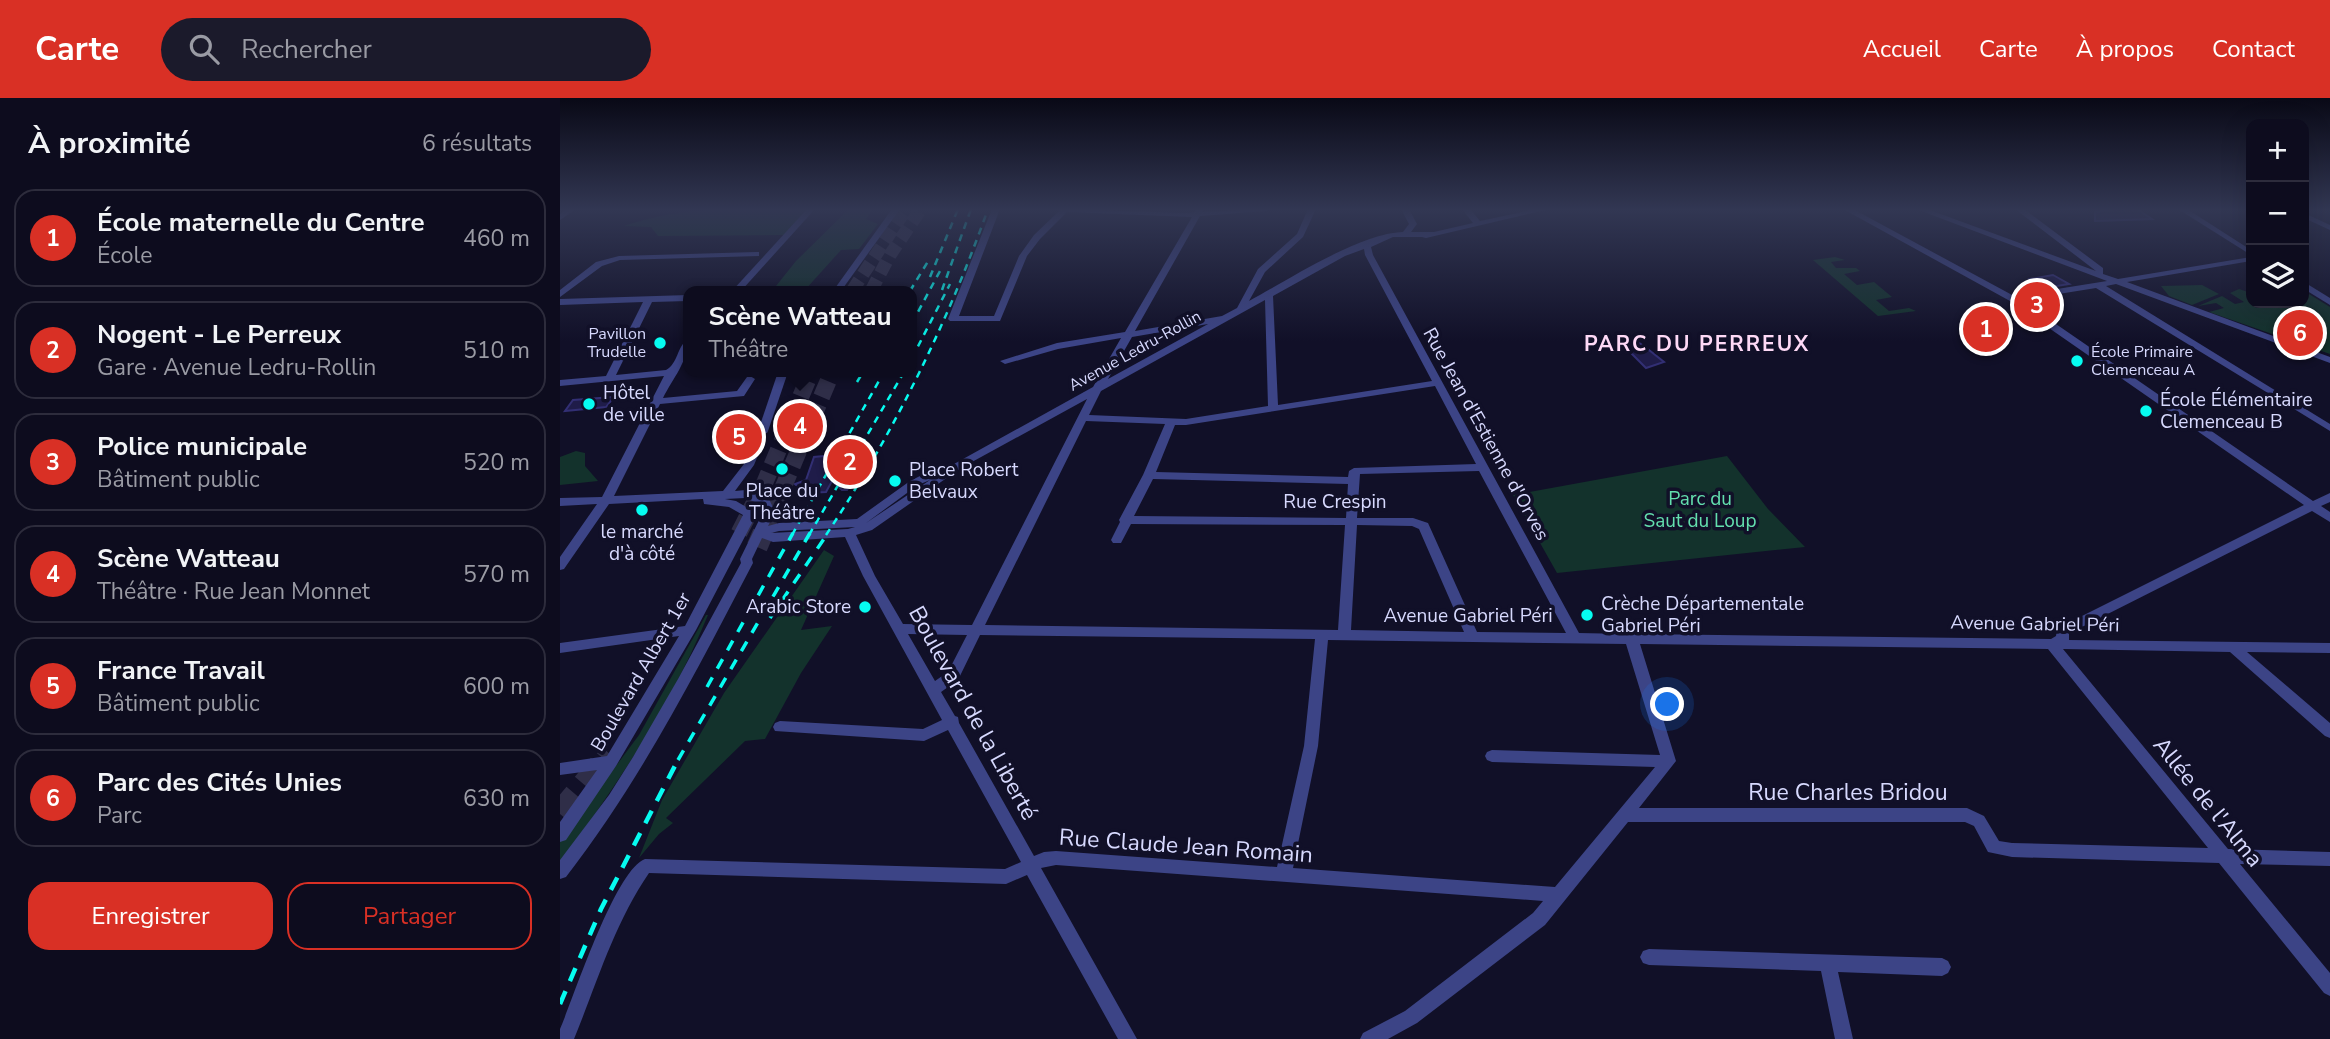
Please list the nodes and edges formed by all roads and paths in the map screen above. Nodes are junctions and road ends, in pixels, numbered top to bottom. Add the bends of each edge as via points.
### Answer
1 (771, 253) edge
2 (864, 253) edge
3 (979, 253) edge
4 (1026, 253) edge
5 (1175, 253) edge
6 (1281, 253) edge
7 (1344, 253) edge
8 (1355, 253) edge
9 (1368, 253) edge
10 (1928, 253) edge
11 (2030, 253) edge
12 (2077, 253) edge
13 (757, 254) dead end
14 (2246, 260) edge
15 (1328, 263) junction
16 (2098, 280) junction
17 (2115, 282) junction
18 (741, 286) edge
19 (841, 286) edge
20 (2309, 288) edge
21 (562, 290) edge
22 (1269, 296) junction
23 (683, 298) edge
24 (649, 299) junction
25 (2012, 299) junction
26 (560, 302) edge
27 (2330, 302) edge
28 (1239, 312) junction
29 (1227, 318) junction
30 (953, 319) joint
31 (1128, 335) junction
32 (683, 352) edge
33 (1005, 360) dead end
34 (2330, 360) edge
35 (668, 373) junction
36 (781, 377) edge
37 (609, 379) junction
38 (750, 379) dead end
39 (560, 383) edge
40 (1436, 383) junction
41 (1099, 389) junction
42 (658, 401) junction
43 (1273, 408) junction
44 (1083, 418) junction
45 (1171, 420) junction
46 (2330, 428) edge
47 (957, 466) junction
48 (1484, 467) junction
49 (942, 469) junction
50 (1149, 475) junction
51 (1354, 481) junction
52 (919, 491) junction
53 (2330, 497) edge
54 (724, 498) junction
55 (606, 500) junction
56 (560, 502) edge
57 (2311, 505) junction
58 (769, 512) joint
59 (2330, 518) edge
60 (1125, 520) junction
61 (1353, 521) junction
62 (858, 528) junction
63 (743, 529) junction
64 (759, 533) junction
65 (773, 538) junction
66 (1117, 540) dead end
67 (860, 555) junction
68 (747, 563) junction
69 (560, 566) edge
70 (900, 629) junction
71 (690, 630) junction
72 (977, 630) junction
73 (1322, 634) junction
74 (1344, 635) junction
75 (1472, 636) junction
76 (1574, 636) junction
77 (1631, 637) junction
78 (2052, 645) junction
79 (2233, 647) junction
80 (560, 648) edge
81 (2330, 648) edge
82 (934, 689) junction
83 (953, 721) junction
84 (780, 727) dead end
85 (2330, 732) edge
86 (1492, 755) dead end
87 (1669, 761) junction
88 (611, 762) junction
89 (560, 769) edge
90 (1626, 815) junction
91 (560, 835) edge
92 (2054, 849) joint
93 (2221, 854) junction
94 (2330, 859) edge
95 (645, 866) joint
96 (1031, 866) junction
97 (560, 872) edge
98 (1283, 876) junction
99 (1560, 895) junction
100 (1649, 957) dead end
101 (1828, 964) junction
102 (1942, 967) dead end
103 (2330, 987) edge
104 (565, 1039) edge
105 (1128, 1039) edge
106 (1369, 1039) edge
107 (1844, 1039) edge

1 - 18 street
2 - 19 street
3 - 30 street
4 - 30 street via 997,319
5 - 31 street
6 - 28 street via 1261,271
7 - 15 street, Avenue Ledru-Rollin
8 - 15 street, Avenue Ledru-Rollin
9 - 40 street, Rue Jean d'Estienne d'Orves
10 - 25 street
11 - 16 street
12 - 16 street via 2100,270
13 - 21 street via 619,258 599,264
14 - 17 street
15 - 22 street, Avenue Ledru-Rollin
16 - 17 street
16 - 25 street
16 - 46 street
17 - 34 street
20 - 27 street
22 - 28 street, Avenue Ledru-Rollin
22 - 43 street
23 - 24 street
24 - 26 street
24 - 37 street
25 - 57 street
28 - 29 street, Avenue Ledru-Rollin
29 - 31 street
29 - 41 street, Avenue Ledru-Rollin
31 - 33 street
31 - 41 street
32 - 35 street
35 - 37 street
35 - 42 street
36 - 54 street via 749,465
37 - 39 street
38 - 42 street via 740,394
40 - 43 street
40 - 48 street, Rue Jean d'Estienne d'Orves
41 - 44 street
41 - 47 street, Avenue Ledru-Rollin
42 - 55 street
43 - 45 street via 1186,422
44 - 45 street
44 - 72 street
45 - 50 street
47 - 49 street, Avenue Ledru-Rollin
47 - 52 street, Avenue Ledru-Rollin
48 - 51 street via 1354,471
48 - 76 street, Rue Jean d'Estienne d'Orves
49 - 52 street, Avenue Ledru-Rollin
49 - 62 street, Avenue Ledru-Rollin via 914,483
50 - 51 street
50 - 60 street
51 - 61 street
52 - 62 street, Avenue Ledru-Rollin
53 - 57 street
54 - 55 street
54 - 58 street via 759,498
54 - 63 street via 749,514
55 - 56 street
55 - 69 street
57 - 59 street
57 - 78 street via 2069,628
58 - 64 street, Boulevard Albert 1er
60 - 61 street, Rue Crespin
60 - 66 street
61 - 74 street
61 - 75 street, Rue Crespin via 1424,526
62 - 64 street via 779,527
62 - 65 street
62 - 67 street, Boulevard de la Liberté
62 - 67 street
63 - 64 street
63 - 71 street, Boulevard Albert 1er
64 - 65 street
64 - 68 street, Boulevard Albert 1er
65 - 68 street, Boulevard Albert 1er
67 - 70 street, Boulevard de la Liberté
68 - 97 street, Boulevard Albert 1er via 614,803
70 - 72 street, Avenue Gabriel Péri
70 - 82 street, Boulevard de la Liberté
71 - 80 street
71 - 88 street, Boulevard Albert 1er
72 - 73 street, Avenue Gabriel Péri
72 - 82 street via 953,676
73 - 74 street, Avenue Gabriel Péri
73 - 98 street via 1311,746
74 - 75 street, Avenue Gabriel Péri
75 - 76 street, Avenue Gabriel Péri
76 - 77 street, Avenue Gabriel Péri
77 - 78 street, Avenue Gabriel Péri
77 - 87 street
78 - 79 street, Avenue Gabriel Péri
78 - 93 street, Allée de l'Alma
79 - 81 street, Avenue Gabriel Péri
79 - 85 street
82 - 83 street, Boulevard de la Liberté
83 - 84 street via 924,735
83 - 96 street, Boulevard de la Liberté
86 - 87 street
87 - 90 street
88 - 89 street
88 - 91 street, Boulevard Albert 1er
90 - 92 street, Rue Charles Bridou via 1967,815 1979,821 1994,847
90 - 99 street
92 - 93 street
93 - 94 street
93 - 103 street, Allée de l'Alma
95 - 96 street, Rue Claude Jean Romain via 1006,877
95 - 104 street via 615,917
96 - 98 street, Rue Claude Jean Romain via 1056,858
96 - 105 street, Boulevard de la Liberté
98 - 99 street, Rue Claude Jean Romain
99 - 106 street via 1539,919 1412,1017
100 - 101 street
101 - 102 street
101 - 107 street

